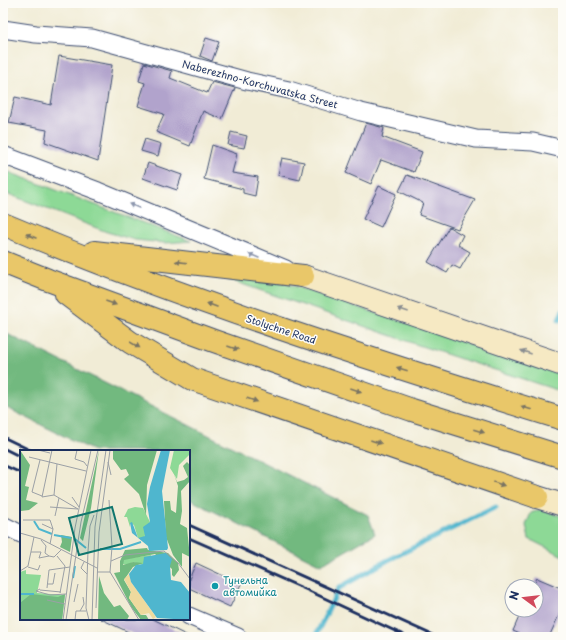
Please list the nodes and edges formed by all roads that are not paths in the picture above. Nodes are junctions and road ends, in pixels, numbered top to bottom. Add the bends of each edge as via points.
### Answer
1 (3, 28) edge
2 (563, 149) edge
3 (3, 155) edge
4 (3, 224) edge
5 (59, 248) junction
6 (3, 262) edge
7 (303, 276) junction
8 (48, 280) junction
9 (563, 365) edge
10 (563, 420) edge
11 (563, 457) edge
12 (537, 497) joint
13 (563, 505) edge
14 (3, 525) edge
15 (20, 534) edge
16 (190, 616) edge
17 (238, 637) edge

1 - 2 street, Naberezhno-Korchuvatska Street via 36,34 92,38 247,81 289,90 361,112 476,139 532,142
7 -> 3 street via 98,191
5 -> 4 highway, Stolychne Road
7 -> 5 highway
10 -> 5 highway, Stolychne Road via 225,310
6 - 8 highway
9 -> 7 main road
8 -> 11 highway via 412,410
8 -> 12 highway via 130,342 192,379
12 - 13 main road
14 - 15 street
16 - 17 street

